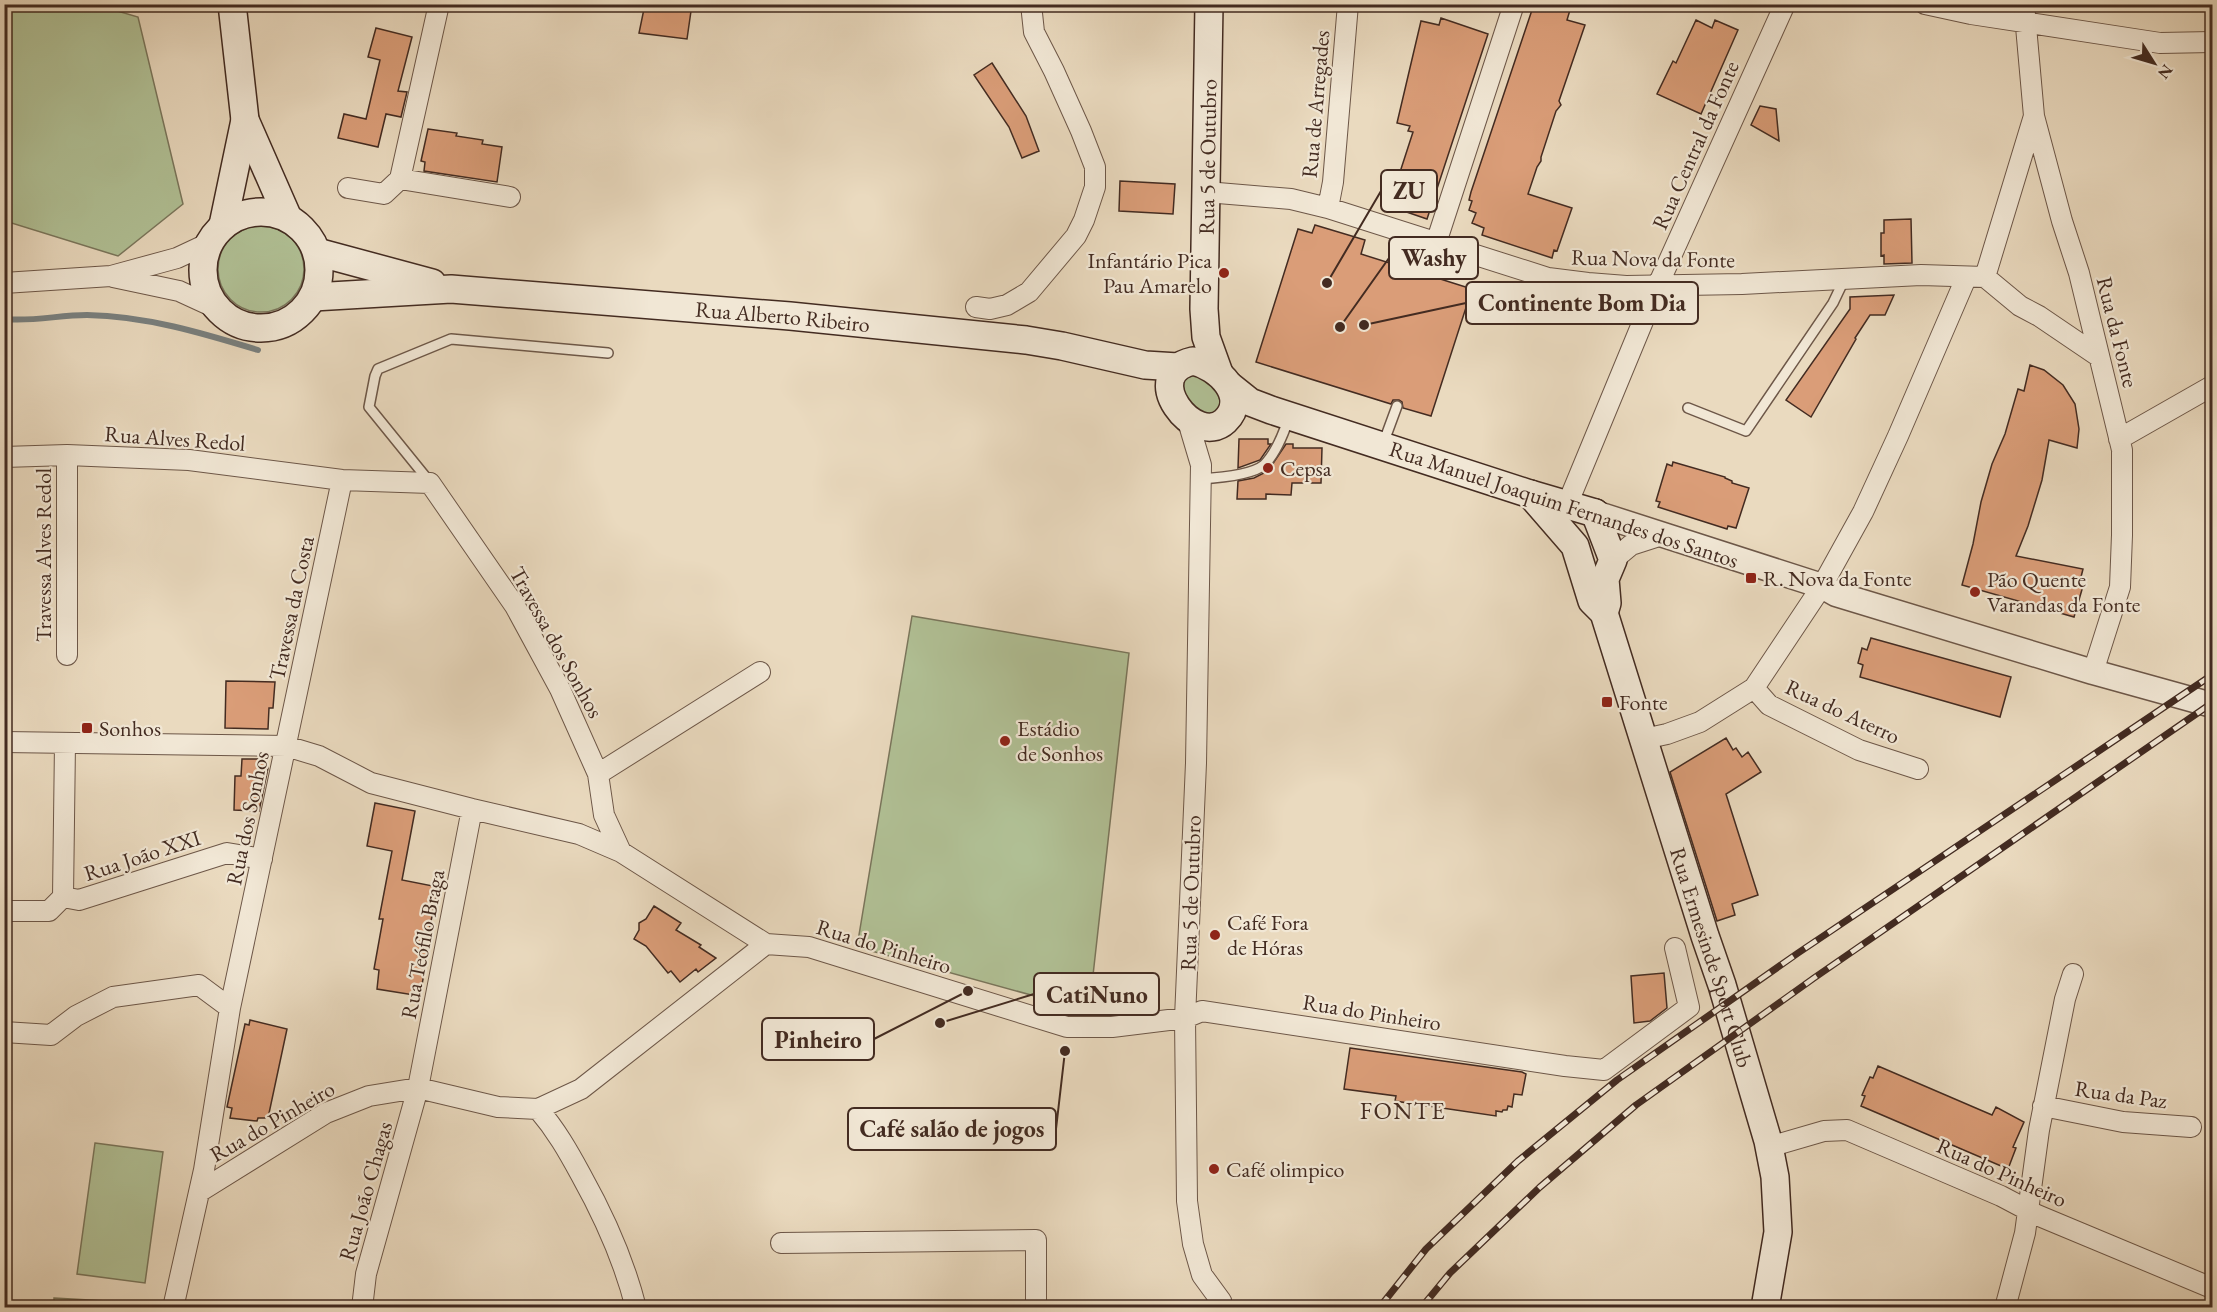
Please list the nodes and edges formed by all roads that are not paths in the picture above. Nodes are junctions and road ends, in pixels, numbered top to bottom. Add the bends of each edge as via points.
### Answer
1 (232, 4) edge
2 (439, 4) edge
3 (1031, 4) edge
4 (1209, 4) edge
5 (1348, 4) edge
6 (1514, 4) edge
7 (1785, 4) edge
8 (1925, 4) edge
9 (2025, 13) edge
10 (2212, 42) edge
11 (2034, 116) junction
12 (245, 120) junction
13 (400, 179) junction
14 (348, 188) dead end
15 (1206, 192) junction
16 (510, 197) dead end
17 (1328, 208) junction
18 (288, 218) junction
19 (216, 234) junction
20 (1436, 243) junction
21 (317, 252) junction
22 (111, 276) junction
23 (1976, 278) junction
24 (1844, 280) junction
25 (4, 283) edge
26 (1658, 285) junction
27 (451, 289) junction
28 (313, 297) junction
29 (976, 307) dead end
30 (216, 308) junction
31 (1204, 309) junction
32 (608, 353) dead end
33 (2098, 356) junction
34 (1113, 359) junction
35 (1181, 365) junction
36 (1225, 380) junction
37 (2212, 386) edge
38 (1397, 406) dead end
39 (1688, 408) dead end
40 (1182, 412) junction
41 (1280, 413) junction
42 (1226, 419) junction
43 (2119, 439) junction
44 (1382, 446) junction
45 (67, 455) junction
46 (4, 457) edge
47 (1200, 472) junction
48 (342, 480) junction
49 (430, 483) junction
50 (1530, 494) junction
51 (1567, 505) junction
52 (1595, 513) junction
53 (1662, 535) junction
54 (1575, 546) junction
55 (1613, 560) junction
56 (1822, 586) junction
57 (1604, 613) junction
58 (67, 655) dead end
59 (760, 672) dead end
60 (2093, 672) junction
61 (1754, 688) junction
62 (2212, 705) edge
63 (1644, 739) junction
64 (4, 742) edge
65 (65, 743) junction
66 (286, 746) junction
67 (1918, 770) dead end
68 (598, 774) junction
69 (472, 809) junction
70 (621, 852) junction
71 (262, 859) junction
72 (63, 897) junction
73 (4, 911) edge
74 (766, 944) junction
75 (1676, 948) dead end
76 (2073, 974) dead end
77 (230, 1008) junction
78 (1185, 1018) junction
79 (4, 1032) edge
80 (418, 1088) junction
81 (2043, 1106) junction
82 (538, 1109) junction
83 (2191, 1127) dead end
84 (1769, 1147) junction
85 (199, 1192) junction
86 (2029, 1210) junction
87 (781, 1244) dead end
88 (2212, 1288) edge
89 (1223, 1305) edge
90 (173, 1308) edge
91 (362, 1308) edge
92 (636, 1308) edge
93 (1036, 1308) edge
94 (1765, 1308) edge
95 (2005, 1308) edge

1 - 12 main road
2 - 13 street
3 - 29 street via 1034,32 1095,167 1095,187 1076,236 1029,292 1007,305
4 - 15 main road, Rua 5 de Outubro
5 - 17 street, Rua de Arregades
6 - 20 street
7 - 26 street, Rua Central da Fonte
8 - 9 street
9 - 10 street via 2160,43
9 - 11 street, Rua da Fonte
11 - 23 street
11 - 33 street, Rua da Fonte via 2079,273
12 - 18 main road
12 - 19 main road
13 - 14 street via 384,194
13 - 16 street
15 - 17 street, Rua Nova da Fonte via 1291,199
15 - 31 main road, Rua 5 de Outubro
17 - 20 street, Rua Nova da Fonte
18 - 19 main road via 255,211 238,216
18 - 21 main road via 301,226
19 - 22 street via 177,258
19 - 30 main road via 203,259 202,276
20 - 26 street, Rua Nova da Fonte via 1548,278
21 - 27 main road, Rua Alberto Ribeiro
21 - 28 main road via 320,267
22 - 25 street
22 - 30 street via 179,291
23 - 24 street, Rua Nova da Fonte via 1921,275
23 - 33 street
23 - 56 street via 1863,512
24 - 26 street, Rua Nova da Fonte
24 - 39 lane via 1833,303 1746,431
26 - 51 street, Rua Central da Fonte
27 - 28 main road, Rua Alberto Ribeiro
27 - 34 main road, Rua Alberto Ribeiro via 790,316 1026,340
28 - 30 main road via 302,312 286,323 268,328 248,327 230,320
31 - 35 main road, Rua 5 de Outubro via 1195,345
31 - 36 main road, Rua 5 de Outubro via 1208,343
32 - 49 lane via 451,339 378,369 369,407
33 - 43 street, Rua da Fonte
34 - 35 main road, Rua Alberto Ribeiro via 1152,366
34 - 40 main road, Rua Alberto Ribeiro via 1153,382
35 - 36 main road via 1193,361 1205,364
35 - 40 main road via 1170,378 1169,391
36 - 41 main road, Rua Manuel Joaquim Fernandes dos Santos via 1250,402
36 - 42 main road via 1234,400
37 - 43 street
38 - 44 lane
40 - 42 main road via 1199,426 1209,427
40 - 47 street, Rua 5 de Outubro
41 - 42 main road via 1251,410
41 - 44 main road, Rua Manuel Joaquim Fernandes dos Santos
41 - 47 lane via 1281,440 1263,466 1227,478
42 - 47 street, Rua 5 de Outubro via 1207,441
43 - 60 street, Rua da Fonte via 2120,588
44 - 50 main road, Rua Manuel Joaquim Fernandes dos Santos
45 - 46 street, Rua Alves Redol
45 - 48 street, Rua Alves Redol via 189,460
45 - 58 street, Travessa Alves Redol
47 - 78 street, Rua 5 de Outubro via 1196,763
48 - 49 street
48 - 66 street, Travessa da Costa
49 - 68 street, Travessa dos Sonhos via 515,606 560,689
50 - 51 main road, Rua Manuel Joaquim Fernandes dos Santos
50 - 54 main road, Rua Ermesinde Sport Club
51 - 52 main road, Rua Manuel Joaquim Fernandes dos Santos
52 - 53 street, Rua Manuel Joaquim Fernandes dos Santos
52 - 54 main road
52 - 55 main road
53 - 55 street via 1630,545
53 - 56 street, Rua Manuel Joaquim Fernandes dos Santos
54 - 57 main road, Rua Ermesinde Sport Club via 1592,601
55 - 57 main road, Rua Ermesinde Sport Club via 1605,579
56 - 60 street, Rua Manuel Joaquim Fernandes dos Santos via 1836,594
56 - 61 street
57 - 63 main road, Rua Ermesinde Sport Club
59 - 68 street
60 - 62 street, Rua Manuel Joaquim Fernandes dos Santos
61 - 63 street via 1700,722
61 - 67 street, Rua do Aterro via 1769,705 1859,750
63 - 84 main road, Rua Ermesinde Sport Club
64 - 65 street
65 - 66 street
65 - 72 street
66 - 69 street, Rua dos Sonhos via 319,756 371,783
66 - 71 street, Rua dos Sonhos
68 - 70 street, Travessa dos Sonhos via 604,815
69 - 70 street, Rua dos Sonhos via 579,834
69 - 80 street, Rua Teófilo Braga
70 - 74 street, Rua dos Sonhos
71 - 72 street, Rua João XXI via 227,853 79,900
71 - 77 street, Rua dos Sonhos
72 - 73 street, Rua João XXI via 50,911
74 - 78 street, Rua do Pinheiro via 809,947 1067,1027 1112,1027
74 - 82 street, Rua do Pinheiro via 581,1089
75 - 78 street, Rua do Pinheiro via 1689,1007 1604,1070 1202,1011
76 - 81 street
77 - 79 street via 199,985 113,998 76,1016 51,1035
77 - 85 street, Rua dos Sonhos
78 - 89 street, Rua 5 de Outubro via 1187,1201 1202,1275
80 - 82 street, Rua do Pinheiro via 498,1107
80 - 85 street, Rua do Pinheiro via 369,1096 326,1113
80 - 91 street, Rua João Chagas via 366,1274
81 - 83 street, Rua da Paz via 2122,1122
81 - 86 street
82 - 92 street via 557,1131 604,1216 628,1274
84 - 86 street, Rua do Pinheiro via 1824,1131 1847,1130
84 - 94 main road, Rua Ermesinde Sport Club via 1778,1232
85 - 90 street, Rua dos Sonhos
86 - 88 street, Rua do Pinheiro
86 - 95 street
87 - 93 street via 1036,1240

